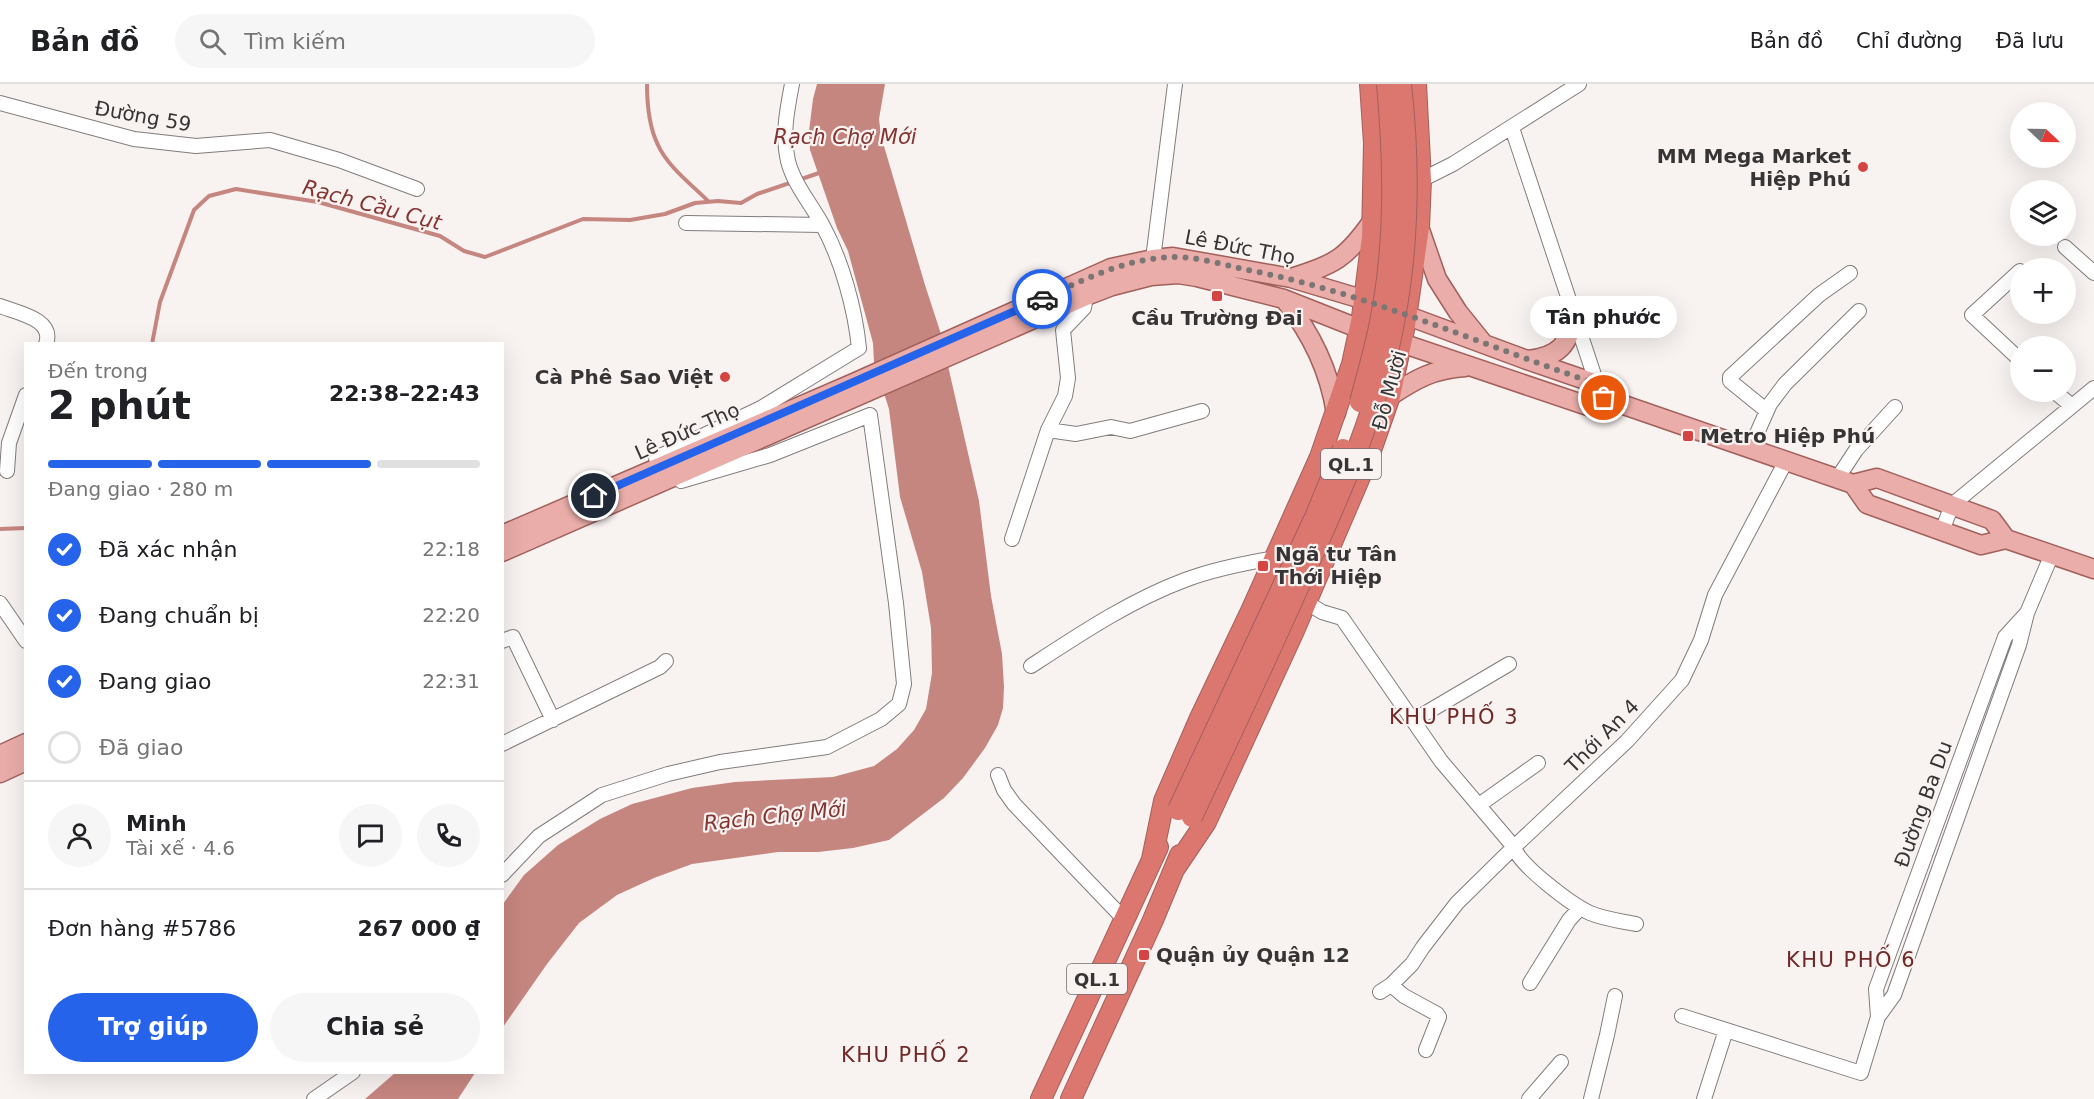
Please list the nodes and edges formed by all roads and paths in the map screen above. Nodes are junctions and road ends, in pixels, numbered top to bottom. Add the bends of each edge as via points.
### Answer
1 (792, 84) edge
2 (1175, 84) edge
3 (1370, 84) edge
4 (1387, 84) edge
5 (1401, 84) edge
6 (1416, 84) edge
7 (1579, 84) edge
8 (0, 103) edge
9 (1512, 128) junction
10 (1420, 180) junction
11 (417, 189) dead end
12 (1373, 220) junction
13 (686, 223) dead end
14 (822, 225) junction
15 (1419, 227) junction
16 (2065, 247) dead end
17 (1152, 268) junction
18 (1369, 269) junction
19 (1850, 273) dead end
20 (2094, 273) edge
21 (1413, 276) junction
22 (1291, 278) junction
23 (2010, 281) edge
24 (1086, 296) junction
25 (1284, 299) junction
26 (1365, 300) junction
27 (0, 306) edge
28 (1859, 311) dead end
29 (1574, 314) junction
30 (1407, 315) junction
31 (1360, 329) junction
32 (977, 335) junction
33 (47, 342) edge
34 (1401, 344) junction
35 (1485, 345) junction
36 (2010, 351) edge
37 (1527, 360) junction
38 (1471, 367) junction
39 (1350, 369) junction
40 (1391, 388) junction
41 (2094, 388) edge
42 (856, 389) junction
43 (1601, 391) junction
44 (24, 401) edge
45 (2067, 402) edge
46 (2072, 406) junction
47 (1895, 407) dead end
48 (1202, 411) dead end
49 (1767, 411) junction
50 (1336, 414) junction
51 (1048, 430) junction
52 (1750, 449) junction
53 (656, 458) dead end
54 (1786, 461) junction
55 (7, 471) dead end
56 (669, 479) junction
57 (1845, 481) junction
58 (1952, 505) junction
59 (1942, 531) junction
60 (504, 534) edge
61 (1012, 539) dead end
62 (2006, 539) junction
63 (504, 551) edge
64 (2052, 554) junction
65 (1275, 558) junction
66 (2094, 568) edge
67 (1306, 602) junction
68 (0, 603) edge
69 (2027, 613) junction
70 (24, 637) edge
71 (508, 639) edge
72 (666, 661) dead end
73 (1509, 664) dead end
74 (1031, 666) dead end
75 (553, 720) junction
76 (1413, 720) junction
77 (504, 743) edge
78 (24, 744) edge
79 (0, 755) edge
80 (24, 762) edge
81 (1538, 763) dead end
82 (0, 773) edge
83 (998, 775) dead end
84 (1479, 806) junction
85 (1185, 814) junction
86 (1929, 843) junction
87 (1947, 844) junction
88 (1514, 847) junction
89 (1152, 859) junction
90 (1175, 868) junction
91 (504, 873) edge
92 (1580, 908) junction
93 (1124, 919) junction
94 (1636, 924) dead end
95 (1530, 983) dead end
96 (1615, 996) dead end
97 (1682, 1016) dead end
98 (1878, 1017) junction
99 (1726, 1030) junction
100 (1426, 1050) dead end
101 (1560, 1062) dead end
102 (350, 1074) edge
103 (314, 1099) edge
104 (1041, 1099) edge
105 (1071, 1099) edge
106 (1529, 1099) edge
107 (1591, 1099) edge
108 (1704, 1099) edge

1 - 14 street via 785,126 788,162
2 - 17 street
3 - 12 highway, QL.1
4 - 85 highway, QL.1, bridge via 1393,161 1391,239 1380,322 1358,409 1316,515
5 - 85 highway, QL.1, bridge via 1406,144 1405,233 1396,309 1383,371 1343,487
6 - 10 highway, Đỗ Mười / QL.1
7 - 9 street
8 - 11 street, Đường 59 via 134,139 196,146 270,140
9 - 10 street
9 - 29 street
10 - 15 highway, Đỗ Mười / QL.1
12 - 18 highway, QL.1
12 - 22 main road via 1342,258
13 - 14 street
14 - 53 street, Lê Đức Thọ via 835,252 856,320 859,348 761,408
15 - 21 highway, Đỗ Mười / QL.1
15 - 35 main road via 1437,279
16 - 20 street
17 - 22 main road, Lê Đức Thọ via 1173,256
17 - 24 main road, Lê Đức Thọ
17 - 25 main road, Lê Đức Thọ
17 - 32 main road, Lê Đức Thọ via 1111,268
18 - 21 highway
18 - 26 highway, QL.1
19 - 49 street via 1819,295 1730,377
21 - 30 highway, Đỗ Mười / QL.1
22 - 26 main road, Lê Đức Thọ
23 - 36 street via 1972,315
24 - 32 main road, Lê Đức Thọ
24 - 51 street via 1084,308 1063,330 1068,378 1065,396
25 - 31 main road, Lê Đức Thọ
25 - 50 main road via 1323,360
26 - 30 main road, Lê Đức Thọ
26 - 31 highway, QL.1
27 - 33 street via 40,322 47,330
28 - 49 street via 1785,384
29 - 37 main road via 1571,332 1559,350 1545,358
29 - 43 street
30 - 34 highway, Đỗ Mười / QL.1
30 - 35 main road, Lê Đức Thọ
31 - 34 main road, Lê Đức Thọ
31 - 39 highway, QL.1
32 - 42 main road
34 - 38 main road, Lê Đức Thọ
34 - 40 highway, Đỗ Mười / QL.1
35 - 37 main road, Lê Đức Thọ
37 - 43 main road, Lê Đức Thọ
38 - 40 main road via 1444,369
38 - 43 main road, Lê Đức Thọ via 1588,406
39 - 40 highway
39 - 50 highway, QL.1
40 - 67 highway, Đỗ Mười / QL.1 via 1369,456
41 - 46 street
42 - 56 main road, Lê Đức Thọ
42 - 60 main road, Lê Đức Thọ
43 - 52 main road, Lê Đức Thọ
44 - 55 street via 9,443
45 - 46 street
46 - 58 street
47 - 57 street via 1856,450
48 - 51 street via 1130,431 1111,427 1076,434
49 - 52 street
50 - 65 highway, QL.1
51 - 61 street
52 - 54 main road, Lê Đức Thọ
54 - 57 main road, Lê Đức Thọ
54 - 88 street, Thới An 4 via 1715,595 1701,640 1682,680 1627,741
56 - 63 main road, Lê Đức Thọ
56 - 91 street, Lê Đức Thọ via 680,482 770,455 870,415 896,603 904,684 899,704 880,719 827,747 720,762 602,795 538,836
57 - 58 main road via 1878,478
57 - 59 main road via 1867,504
58 - 59 street
58 - 62 main road via 1992,520
59 - 62 main road via 1981,546
62 - 64 main road
64 - 66 main road
64 - 69 street, Đường Ba Du
65 - 74 street via 1185,580 1102,620
65 - 89 highway, QL.1 via 1164,801
67 - 76 street via 1342,618
67 - 90 highway, Đỗ Mười / QL.1 via 1206,822
68 - 70 street
69 - 86 street, Đường Ba Du via 2005,637
69 - 87 street, Đường Ba Du
71 - 75 street
72 - 75 street via 660,668
73 - 76 street
75 - 77 street
76 - 84 street
78 - 79 main road
80 - 82 main road
81 - 84 street
83 - 93 street via 1014,804
84 - 88 street
85 - 89 highway, QL.1
85 - 90 highway, Đỗ Mười / QL.1
86 - 87 street
86 - 98 street, Đường Ba Du via 1876,989
87 - 98 street, Đường Ba Du via 1894,995
88 - 92 street via 1516,854 1538,875
88 - 100 street, Thới An 4 via 1457,903 1412,964 1386,988 1439,1017
89 - 93 highway, QL.1
90 - 105 highway, Đỗ Mười / QL.1
92 - 94 street via 1593,915
92 - 95 street
93 - 104 highway, QL.1
96 - 107 street
97 - 99 street
98 - 99 street, Đường Ba Du via 1861,1074
99 - 108 street
101 - 106 street
102 - 103 street

